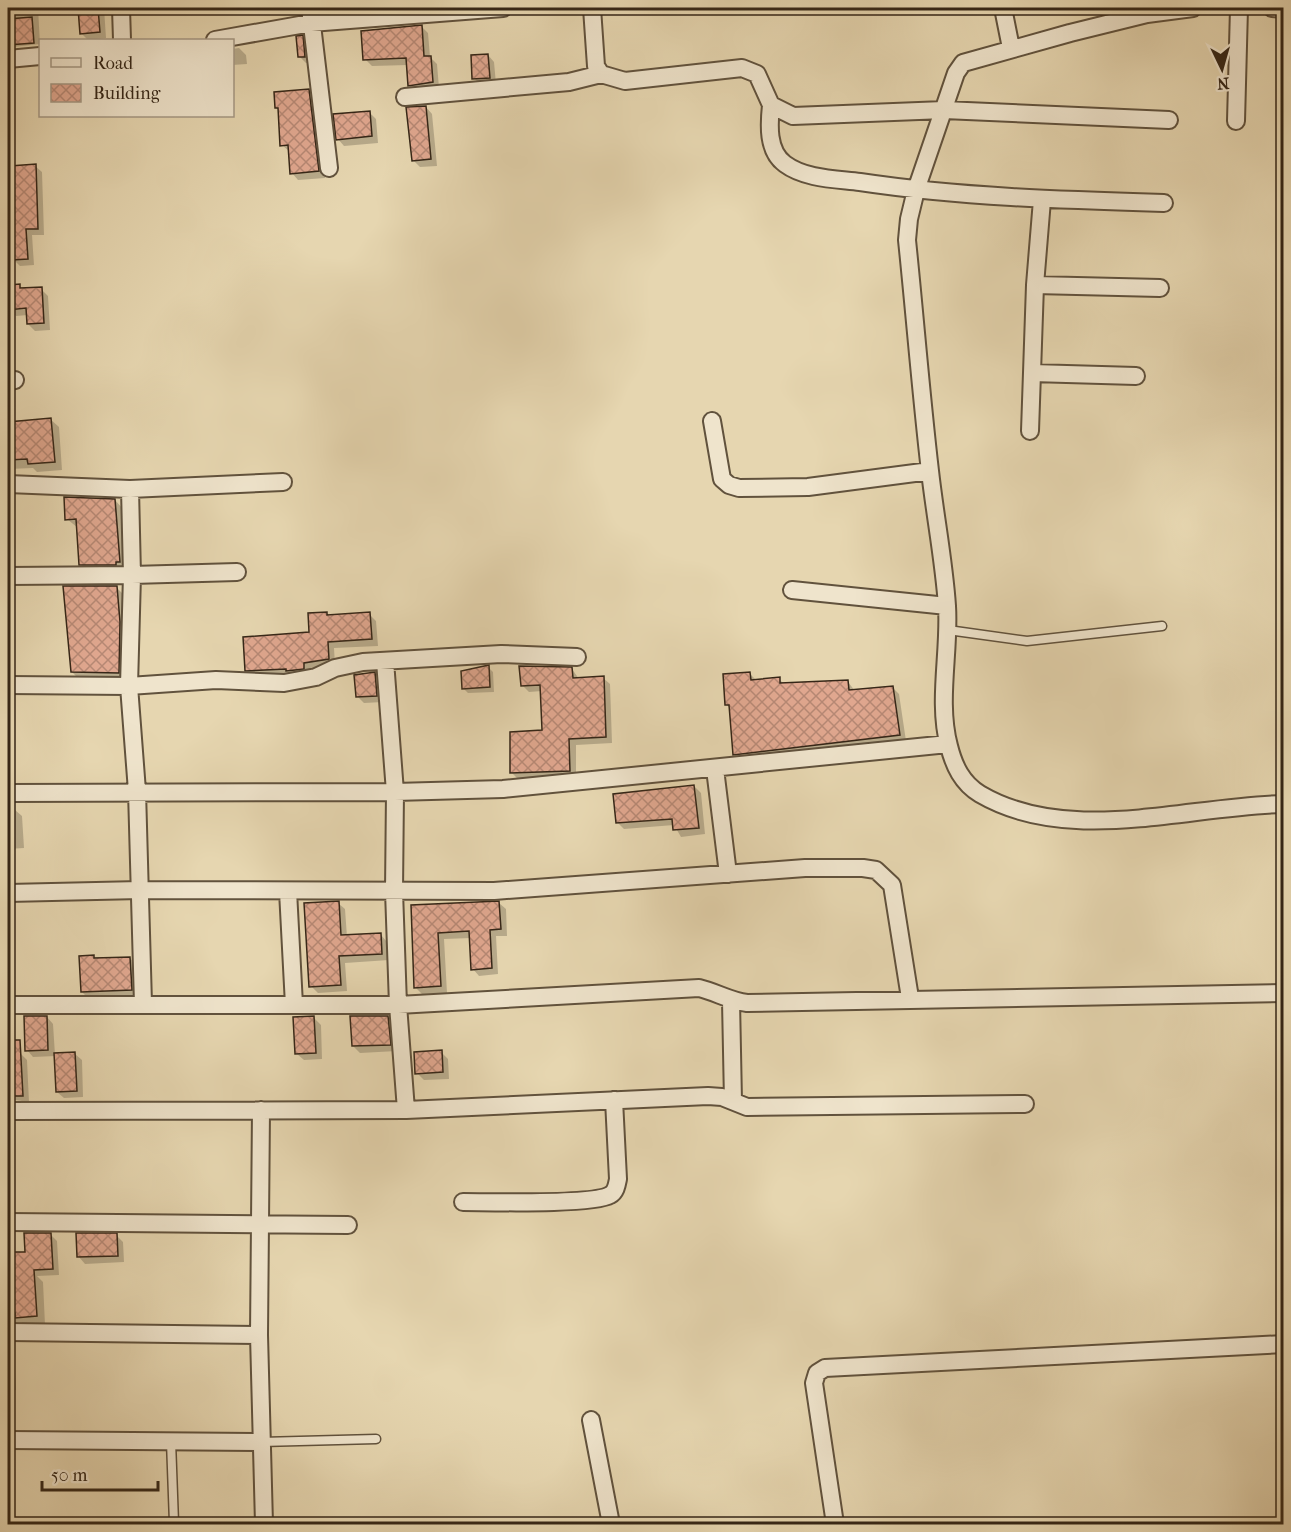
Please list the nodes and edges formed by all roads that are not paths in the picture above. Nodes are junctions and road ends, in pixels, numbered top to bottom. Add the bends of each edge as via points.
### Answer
1 (121, 8) edge
2 (503, 8) edge
3 (592, 8) edge
4 (1003, 8) edge
5 (1193, 8) edge
6 (1239, 8) edge
7 (1272, 8) edge
8 (1284, 9) edge
9 (310, 15) edge
10 (123, 39) edge
11 (220, 39) edge
12 (1011, 48) junction
13 (39, 56) edge
14 (8, 59) edge
15 (602, 74) junction
16 (405, 97) dead end
17 (771, 105) junction
18 (944, 110) junction
19 (1169, 120) dead end
20 (1236, 121) dead end
21 (329, 168) dead end
22 (916, 190) junction
23 (1042, 200) junction
24 (1164, 203) dead end
25 (1035, 285) junction
26 (1160, 288) dead end
27 (1032, 373) junction
28 (1136, 376) dead end
29 (712, 421) dead end
30 (1030, 430) dead end
31 (930, 471) junction
32 (283, 482) dead end
33 (8, 484) edge
34 (130, 489) junction
35 (237, 572) dead end
36 (132, 575) junction
37 (8, 576) edge
38 (792, 590) dead end
39 (947, 606) junction
40 (1162, 626) dead end
41 (948, 630) junction
42 (576, 657) dead end
43 (385, 660) junction
44 (8, 685) edge
45 (129, 686) junction
46 (948, 744) junction
47 (715, 769) junction
48 (137, 791) junction
49 (396, 792) junction
50 (8, 793) edge
51 (1284, 804) edge
52 (728, 874) junction
53 (140, 890) junction
54 (288, 891) junction
55 (394, 891) junction
56 (8, 893) edge
57 (1284, 993) edge
58 (910, 998) junction
59 (731, 1001) junction
60 (144, 1004) junction
61 (8, 1005) edge
62 (294, 1005) junction
63 (398, 1005) junction
64 (614, 1100) junction
65 (733, 1101) junction
66 (1025, 1104) dead end
67 (261, 1110) junction
68 (406, 1110) junction
69 (8, 1111) edge
70 (463, 1202) dead end
71 (8, 1222) edge
72 (262, 1224) junction
73 (348, 1225) dead end
74 (8, 1332) edge
75 (259, 1335) junction
76 (1284, 1344) edge
77 (591, 1420) dead end
78 (376, 1439) dead end
79 (8, 1440) edge
80 (171, 1442) junction
81 (261, 1442) junction
82 (174, 1523) dead end
83 (264, 1524) edge
84 (611, 1524) edge
85 (836, 1524) edge

1 - 10 street
2 - 9 street
3 - 15 street via 596,66
4 - 12 street
5 - 12 street via 1147,14
6 - 20 street
7 - 8 street
9 - 11 street
9 - 21 street
12 - 18 street via 963,63
13 - 14 street
15 - 16 street via 569,82
15 - 17 street via 625,81 742,68 757,74
17 - 18 street via 793,116
17 - 22 street via 770,135 784,164 812,175
18 - 19 street
18 - 22 street
22 - 23 street
22 - 31 street via 907,240
23 - 24 street
23 - 25 street
25 - 26 street
25 - 27 street
27 - 28 street
27 - 30 street
29 - 31 street via 722,479 739,488 808,487
31 - 39 street
32 - 34 street
33 - 34 street
34 - 36 street
35 - 36 street
36 - 37 street
36 - 45 street
38 - 39 street
39 - 41 street
40 - 41 lane via 1027,641
41 - 46 street
42 - 43 street via 501,654
43 - 45 street via 348,664 298,682 216,680
43 - 49 street
44 - 45 street
45 - 48 street
46 - 47 street
46 - 51 street via 961,778 980,794 1059,821 1101,822
47 - 49 street via 503,789
47 - 52 street
48 - 49 street
48 - 50 street
48 - 53 street
49 - 55 street
52 - 55 street via 494,891
52 - 58 street via 805,868 876,870 892,885
53 - 54 street
53 - 56 street
53 - 60 street
54 - 55 street
54 - 62 street
55 - 63 street
57 - 58 street
58 - 59 street
59 - 63 street via 699,988
59 - 65 street
60 - 61 street
60 - 62 street
62 - 63 street
63 - 68 street
64 - 65 street via 708,1096
64 - 68 street
64 - 70 street via 618,1179 610,1195 585,1200
65 - 66 street via 747,1107
67 - 68 street
67 - 69 street
67 - 72 street
71 - 72 street
72 - 73 street
72 - 75 street
74 - 75 street
75 - 81 street
76 - 85 street via 825,1368 817,1373 814,1383
77 - 84 street
78 - 81 lane
79 - 80 street
80 - 81 street
80 - 82 lane
81 - 83 street

